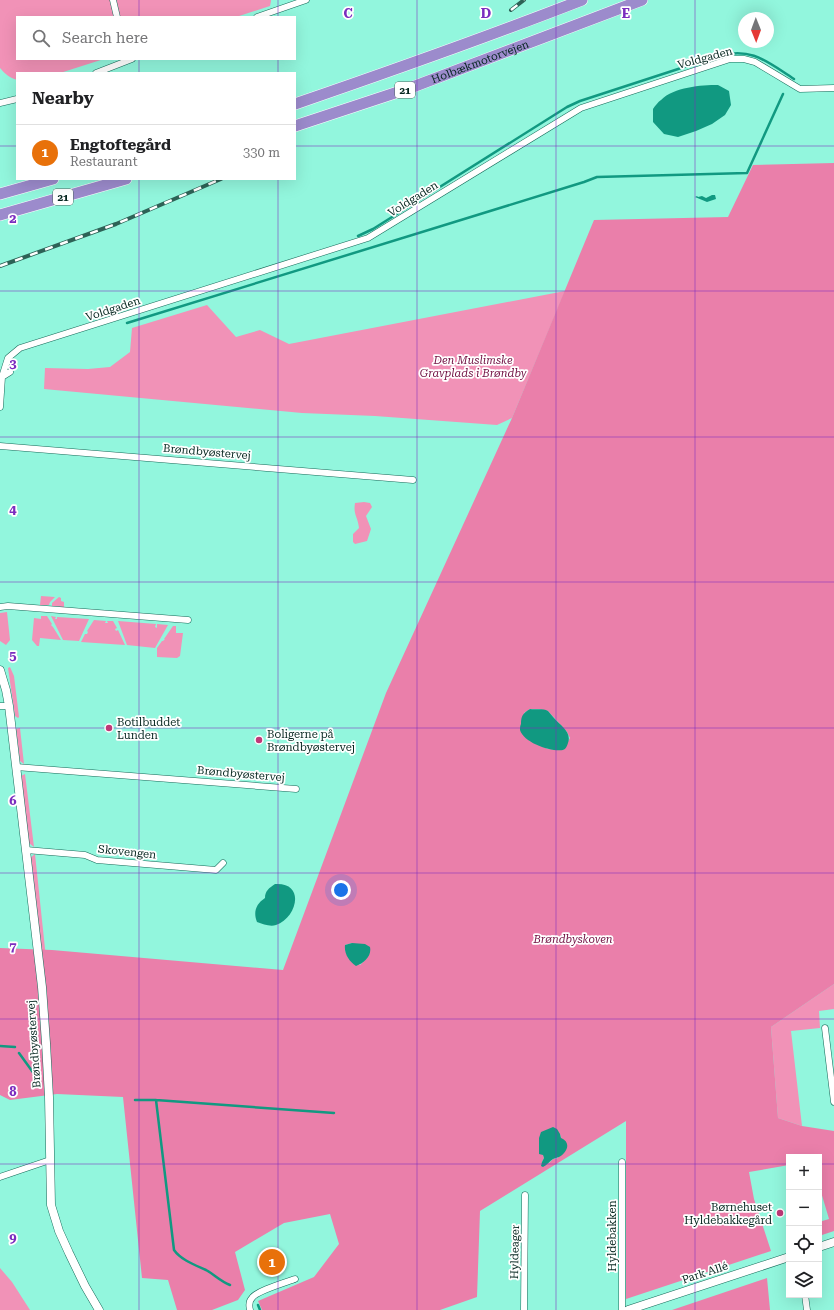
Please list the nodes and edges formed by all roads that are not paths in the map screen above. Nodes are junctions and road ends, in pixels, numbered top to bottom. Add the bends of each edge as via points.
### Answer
1 (114, 0) edge
2 (306, 0) edge
3 (582, 0) edge
4 (642, 0) edge
5 (118, 16) edge
6 (260, 16) edge
7 (129, 60) edge
8 (99, 72) edge
9 (834, 88) edge
10 (16, 99) edge
11 (0, 103) edge
12 (296, 104) edge
13 (296, 126) edge
14 (49, 180) edge
15 (122, 180) edge
16 (0, 194) edge
17 (0, 215) edge
18 (10, 372) dead end
19 (2, 377) junction
20 (0, 407) edge
21 (0, 446) edge
22 (413, 480) dead end
23 (0, 607) edge
24 (188, 620) dead end
25 (0, 670) edge
26 (0, 706) edge
27 (9, 706) junction
28 (16, 767) junction
29 (296, 789) dead end
30 (26, 850) junction
31 (223, 863) dead end
32 (825, 1028) dead end
33 (834, 1102) edge
34 (50, 1160) junction
35 (622, 1162) dead end
36 (0, 1177) edge
37 (525, 1195) dead end
38 (834, 1242) edge
39 (822, 1246) edge
40 (786, 1258) edge
41 (296, 1278) dead end
42 (805, 1298) edge
43 (99, 1310) edge
44 (250, 1310) edge
45 (524, 1310) edge
46 (622, 1310) edge
47 (628, 1310) edge
48 (807, 1310) edge

1 - 5 street
2 - 6 street
3 - 12 highway, Holbækmotorvejen / 21 via 451,50
4 - 13 highway, Holbækmotorvejen / 21 via 410,88
7 - 8 street
9 - 19 street, Voldgaden via 800,89 755,62 730,59 581,108 368,238 20,348 8,358
10 - 11 street
14 - 16 highway, 21
15 - 17 highway, 21
18 - 19 street
19 - 20 street
21 - 22 street, Brøndbyøstervej
23 - 24 street
25 - 27 street, Brøndbyøstervej
26 - 27 street
27 - 28 street, Brøndbyøstervej
28 - 29 street, Brøndbyøstervej
28 - 30 street, Brøndbyøstervej
30 - 31 street, Skovengen via 85,855 97,860 216,870
30 - 34 street, Brøndbyøstervej via 42,987
32 - 33 street
34 - 36 street
34 - 43 street, Brøndbyøstervej via 51,1204 57,1224 85,1286
35 - 46 street, Hyldebakken
37 - 45 street, Hyldeager
38 - 39 street
40 - 47 street, Park Allé
41 - 44 street via 257,1293 252,1298
42 - 48 street

